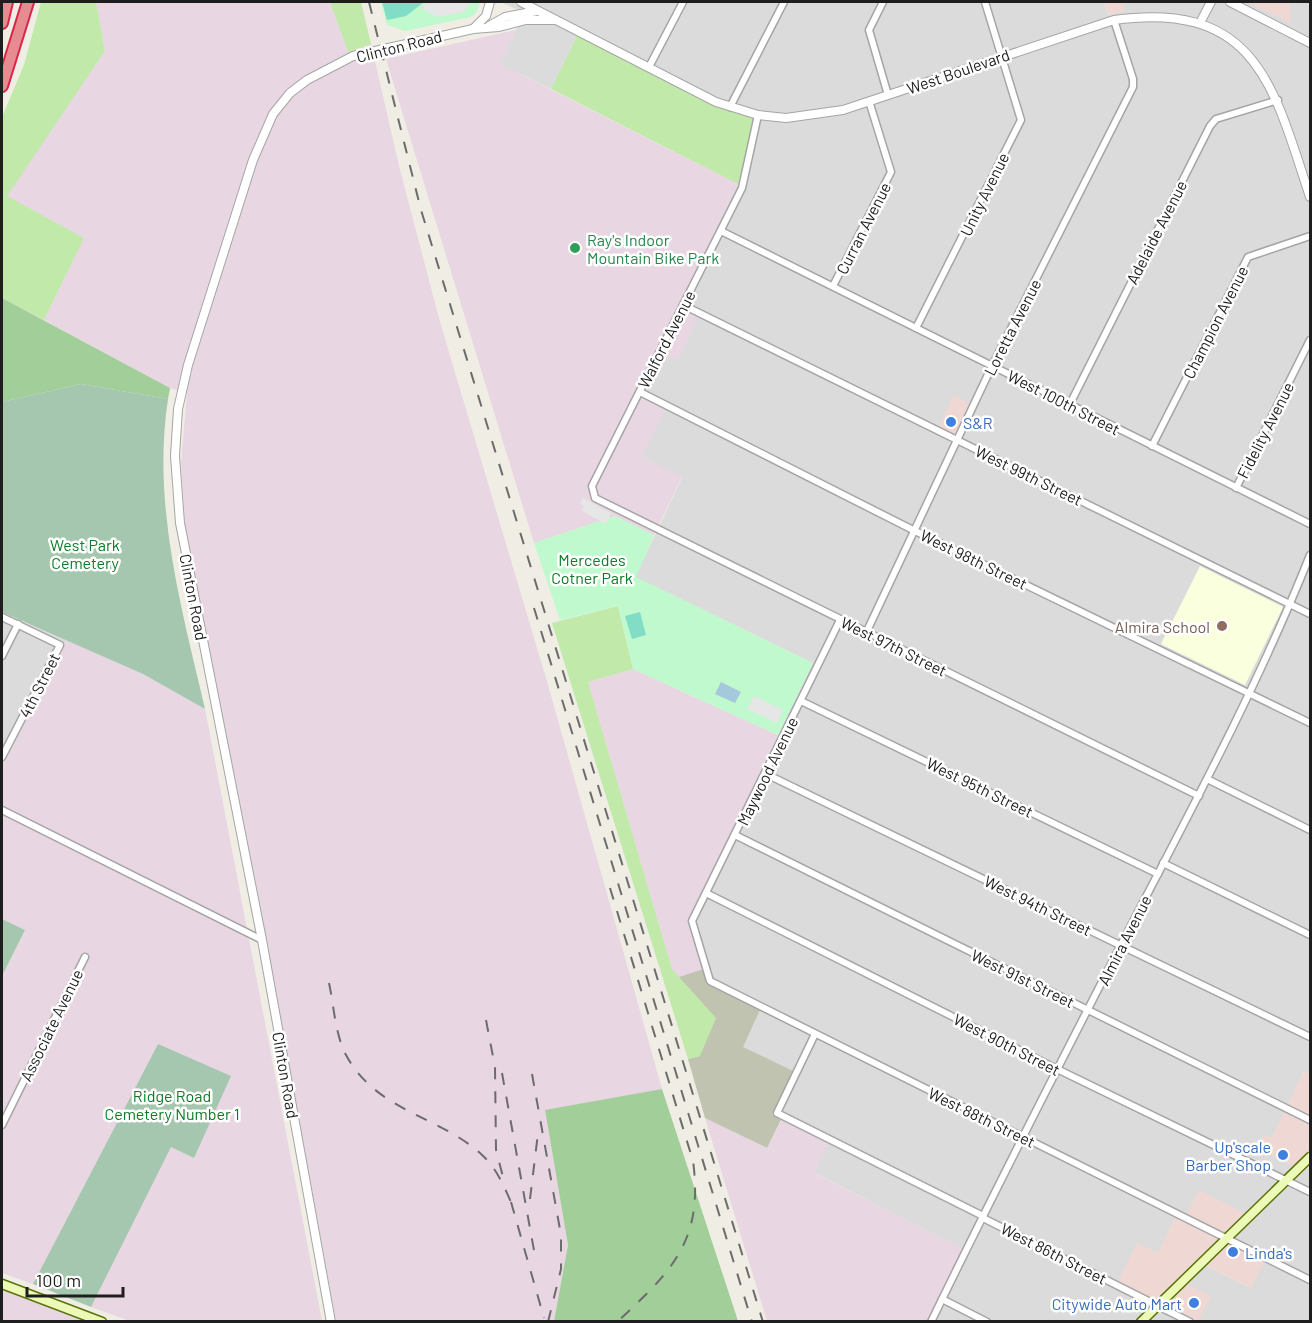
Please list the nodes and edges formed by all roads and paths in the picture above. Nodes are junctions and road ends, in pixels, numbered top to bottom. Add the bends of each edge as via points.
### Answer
1 (7, 2) edge
2 (28, 2) edge
3 (490, 2) edge
4 (521, 2) edge
5 (683, 2) edge
6 (784, 2) edge
7 (883, 2) edge
8 (985, 2) edge
9 (1211, 2) edge
10 (1230, 2) edge
11 (539, 11) junction
12 (526, 16) junction
13 (1202, 19) junction
14 (555, 20) junction
15 (1114, 20) junction
16 (2, 23) edge
17 (472, 29) junction
18 (1311, 43) edge
19 (1000, 57) junction
20 (649, 67) junction
21 (2, 86) edge
22 (888, 95) junction
23 (1278, 100) junction
24 (869, 101) junction
25 (730, 107) junction
26 (758, 116) junction
27 (1311, 197) edge
28 (721, 231) junction
29 (1311, 236) edge
30 (833, 286) junction
31 (683, 305) junction
32 (916, 328) junction
33 (1311, 340) edge
34 (992, 366) junction
35 (640, 392) junction
36 (1070, 404) junction
37 (957, 440) junction
38 (1152, 446) junction
39 (1236, 488) junction
40 (592, 493) joint
41 (1311, 524) edge
42 (913, 530) junction
43 (1311, 555) edge
44 (1291, 604) junction
45 (1311, 614) edge
46 (2, 617) edge
47 (840, 620) junction
48 (18, 624) junction
49 (866, 633) junction
50 (2, 656) edge
51 (1249, 693) junction
52 (801, 701) junction
53 (1311, 723) edge
54 (2, 757) edge
55 (766, 774) junction
56 (1207, 779) junction
57 (1199, 796) junction
58 (2, 810) edge
59 (1311, 830) edge
60 (735, 835) junction
61 (1163, 863) junction
62 (1158, 874) junction
63 (706, 893) junction
64 (692, 921) joint
65 (1311, 935) edge
66 (262, 940) junction
67 (1121, 945) junction
68 (85, 957) dead end
69 (1088, 1011) junction
70 (815, 1034) junction
71 (1311, 1037) edge
72 (1057, 1069) junction
73 (1311, 1120) edge
74 (2, 1125) edge
75 (1023, 1137) junction
76 (1311, 1157) edge
77 (1287, 1180) junction
78 (1311, 1192) edge
79 (983, 1217) junction
80 (1228, 1238) junction
81 (1311, 1280) edge
82 (2, 1284) edge
83 (942, 1299) junction
84 (1158, 1305) junction
85 (102, 1322) edge
86 (331, 1322) edge
87 (931, 1322) edge
88 (987, 1322) edge
89 (1141, 1322) edge
90 (1190, 1322) edge

1 - 16 highway
2 - 21 highway
3 - 17 street via 486,16
4 - 11 street, West Boulevard
5 - 20 street
6 - 25 street
7 - 22 street via 869,30
8 - 19 street, Unity Avenue
9 - 13 street
10 - 18 street
11 - 12 street, Clinton Road
11 - 14 street, West Boulevard
12 - 14 street, Clinton Road
12 - 17 street, Clinton Road via 505,17
13 - 15 street, West Boulevard via 1173,14
13 - 23 street, West Boulevard via 1249,54 1267,76
14 - 20 street, West Boulevard
15 - 19 street, West Boulevard
15 - 34 street, Loretta Avenue via 1133,87
17 - 66 street, Clinton Road via 353,56 290,93 273,114 255,154 190,358 175,456 180,524
19 - 22 street, West Boulevard
19 - 32 street, Unity Avenue via 1021,120
20 - 25 street, West Boulevard
22 - 24 street, West Boulevard
23 - 27 street, West Boulevard
23 - 36 street, Adelaide Avenue via 1215,119 1210,126
24 - 26 street, West Boulevard via 814,116
24 - 30 street, Curran Avenue via 891,172
25 - 26 street, West Boulevard
26 - 28 street, Walford Avenue via 742,188
28 - 30 street, West 100th Street
28 - 31 street, Walford Avenue
29 - 38 street, Champion Avenue via 1248,257
30 - 32 street, West 100th Street
31 - 35 street, Walford Avenue
31 - 37 street, West 99th Street
32 - 34 street, West 100th Street
33 - 39 street, Fidelity Avenue
34 - 36 street, West 100th Street
34 - 37 street, Loretta Avenue
35 - 40 street, Walford Avenue via 592,486
35 - 42 street, West 98th Street
36 - 38 street, West 100th Street
37 - 42 street, Loretta Avenue
37 - 44 street, West 99th Street
38 - 39 street, West 100th Street
39 - 41 street, West 100th Street
40 - 47 street, West 97th Street via 595,498
42 - 49 street, Loretta Avenue
42 - 51 street, West 98th Street
43 - 44 street, Almira Avenue
44 - 45 street, West 99th Street
44 - 51 street, Almira Avenue
46 - 48 street
47 - 49 street, West 97th Street
47 - 52 street, Maywood Avenue
48 - 50 street
48 - 54 street, 4th Street via 60,645
49 - 57 street, West 97th Street
51 - 53 street, West 98th Street
51 - 56 street, Almira Avenue
52 - 55 street, Maywood Avenue
52 - 62 street, West 95th Street
55 - 60 street, Maywood Avenue
55 - 67 street, West 94th Street
56 - 57 street, Almira Avenue
56 - 59 street
57 - 61 street, Almira Avenue
58 - 66 street
60 - 63 street, Maywood Avenue
60 - 69 street, West 91st Street
61 - 62 street, Almira Avenue
61 - 65 street
62 - 67 street, Almira Avenue
63 - 64 street, Maywood Avenue
63 - 72 street, West 90th Street
64 - 70 street, West 88th Street via 710,981
66 - 86 street, Clinton Road
67 - 69 street, Almira Avenue
67 - 71 street, West 94th Street
68 - 74 street, Associate Avenue
69 - 72 street, Almira Avenue
69 - 73 street, West 91st Street
70 - 75 street, West 88th Street
70 - 79 street, West 86th Street via 777,1113
72 - 75 street, Almira Avenue
72 - 77 street, West 90th Street
75 - 79 street, Almira Avenue
75 - 80 street, West 88th Street
76 - 77 main road
77 - 78 street, West 90th Street
77 - 80 main road
79 - 83 street, Almira Avenue
79 - 84 street, West 86th Street
80 - 81 street, West 88th Street
80 - 84 main road
82 - 85 main road
83 - 87 street, Almira Avenue
83 - 88 street
84 - 89 main road
84 - 90 street, West 86th Street

